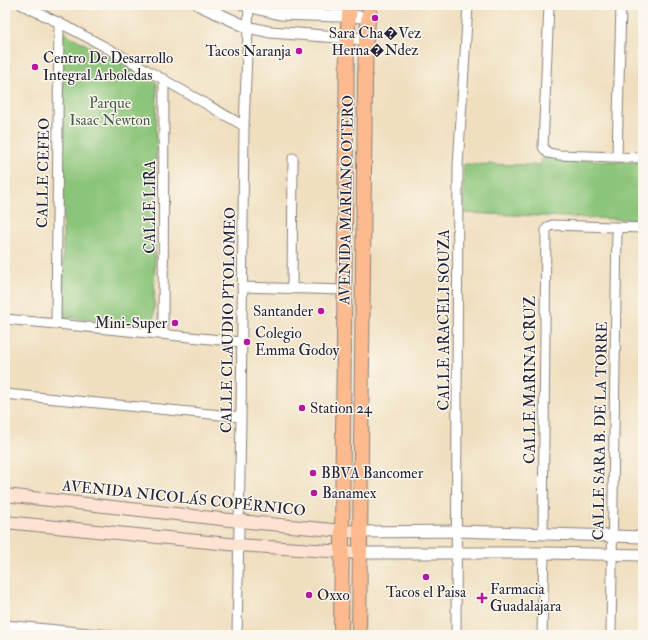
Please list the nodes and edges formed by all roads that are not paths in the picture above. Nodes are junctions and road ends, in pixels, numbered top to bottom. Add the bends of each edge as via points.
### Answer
1 (22, 5) edge
2 (198, 5) edge
3 (468, 5) edge
4 (549, 5) edge
5 (621, 5) edge
6 (247, 6) edge
7 (349, 11) edge
8 (369, 11) edge
9 (59, 22) junction
10 (247, 27) junction
11 (347, 38) junction
12 (366, 39) junction
13 (164, 79) junction
14 (244, 126) junction
15 (617, 156) junction
16 (293, 158) dead end
17 (643, 158) edge
18 (616, 228) junction
19 (643, 228) edge
20 (242, 287) junction
21 (292, 289) junction
22 (344, 290) junction
23 (5, 319) edge
24 (56, 324) junction
25 (163, 334) junction
26 (241, 342) junction
27 (5, 394) edge
28 (241, 417) junction
29 (5, 495) edge
30 (239, 521) junction
31 (5, 522) edge
32 (343, 531) junction
33 (457, 531) junction
34 (360, 532) junction
35 (543, 534) junction
36 (612, 536) junction
37 (643, 537) edge
38 (238, 545) junction
39 (342, 553) junction
40 (360, 553) junction
41 (457, 553) junction
42 (544, 553) junction
43 (612, 555) junction
44 (643, 555) edge
45 (5, 625) edge
46 (109, 635) edge
47 (237, 635) edge
48 (341, 635) edge
49 (359, 635) edge
50 (456, 635) edge
51 (542, 635) edge
52 (611, 635) edge

1 - 9 street
2 - 10 street
3 - 33 street, CALLE ARACELI SOUZA via 458,166
4 - 15 street via 543,147 548,153 559,155
5 - 15 street
6 - 7 street via 280,14
6 - 10 street, CALLE CLAUDIO PTOLOMEO
7 - 8 street
7 - 11 main road, AVENIDA MARIANO OTERO
8 - 12 main road, AVENIDA MARIANO OTERO
9 - 13 street
9 - 24 street, CALLE CEFEO
10 - 11 street via 270,32
10 - 14 street, CALLE CLAUDIO PTOLOMEO
11 - 12 street
11 - 22 main road, AVENIDA MARIANO OTERO
12 - 34 main road, AVENIDA MARIANO OTERO
13 - 14 street
13 - 25 street, CALLE LIRA
14 - 20 street, CALLE CLAUDIO PTOLOMEO
15 - 17 street
16 - 21 street
18 - 19 street
18 - 35 street, CALLE MARINA CRUZ via 552,224 546,234
18 - 36 street, CALLE SARA B. DE LA TORRE
20 - 21 street
20 - 26 street, CALLE CLAUDIO PTOLOMEO
21 - 22 street
22 - 32 main road, AVENIDA MARIANO OTERO
23 - 24 street
24 - 25 street
25 - 26 street
26 - 28 street, CALLE CLAUDIO PTOLOMEO
27 - 28 street
28 - 30 street, CALLE CLAUDIO PTOLOMEO
29 - 30 main road, AVENIDA NICOLÁS COPÉRNICO
30 - 32 main road, AVENIDA NICOLÁS COPÉRNICO
30 - 38 street, CALLE CLAUDIO PTOLOMEO
31 - 38 main road
32 - 34 main road, AVENIDA NICOLÁS COPÉRNICO
32 - 39 main road, AVENIDA MARIANO OTERO
33 - 34 street
33 - 35 street
33 - 41 street, CALLE ARACELI SOUZA
34 - 40 main road, AVENIDA MARIANO OTERO
35 - 36 street
36 - 37 street
36 - 43 street, CALLE SARA B. DE LA TORRE
38 - 39 main road
38 - 47 street, CALLE CLAUDIO PTOLOMEO
39 - 40 main road
39 - 48 main road, AVENIDA MARIANO OTERO
40 - 41 street
40 - 49 main road, AVENIDA MARIANO OTERO
41 - 42 street
41 - 50 street, CALLE ARACELI SOUZA
42 - 43 street
42 - 51 street
43 - 44 street
43 - 52 street, CALLE SARA B. DE LA TORRE
45 - 46 street

